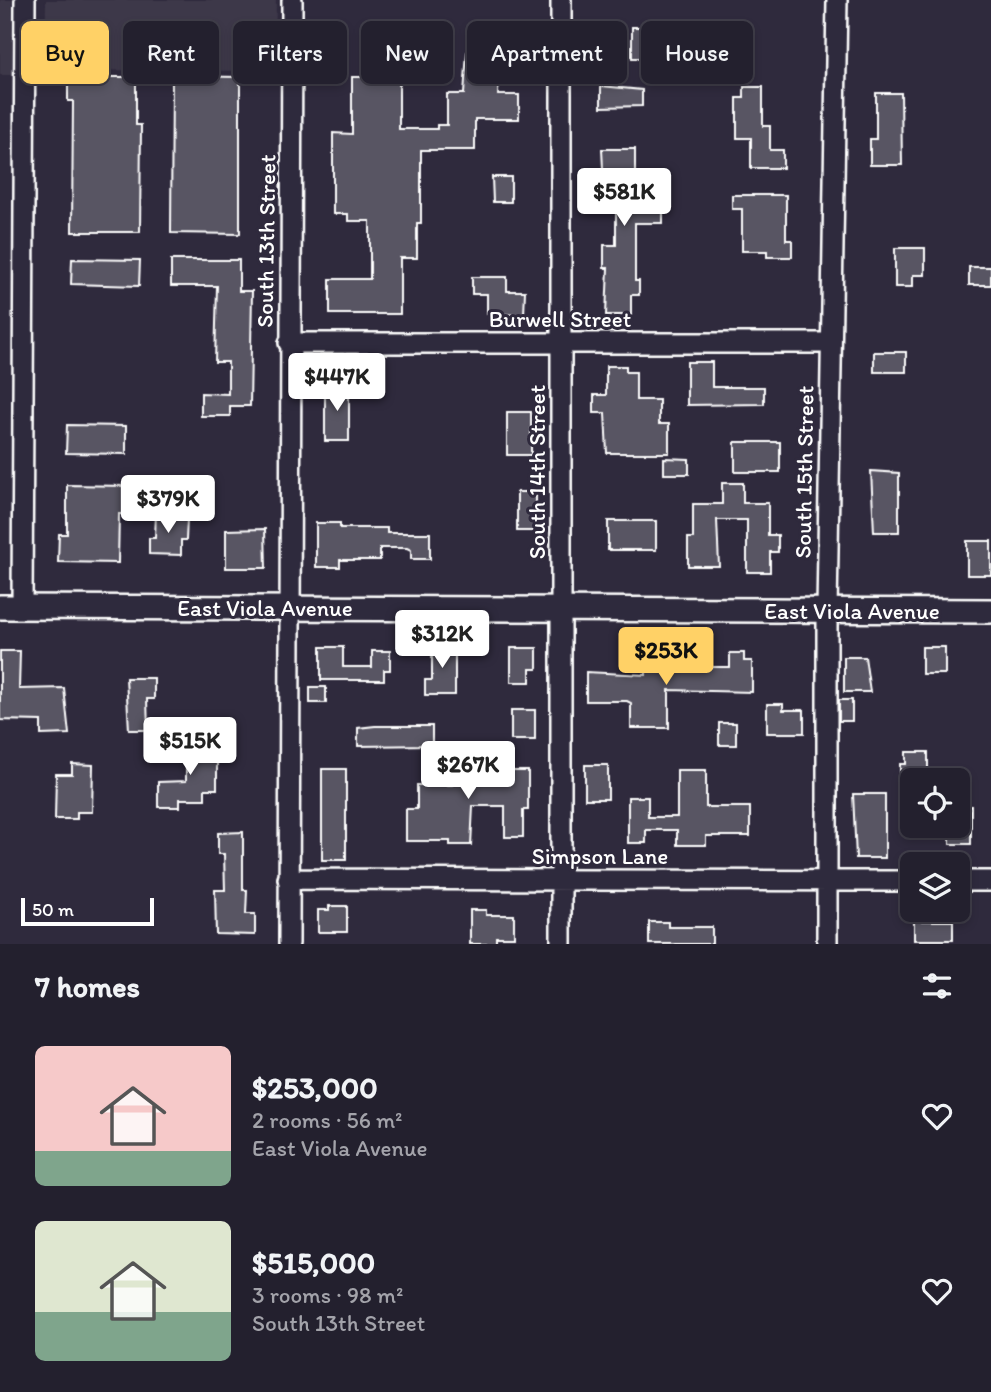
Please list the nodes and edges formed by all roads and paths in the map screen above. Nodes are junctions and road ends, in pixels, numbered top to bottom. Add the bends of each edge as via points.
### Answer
1 (25, 0) edge
2 (292, 0) edge
3 (561, 0) edge
4 (837, 0) edge
5 (561, 343) junction
6 (830, 343) junction
7 (289, 344) junction
8 (11, 607) edge
9 (288, 608) junction
10 (561, 610) junction
11 (827, 611) junction
12 (991, 611) edge
13 (288, 879) junction
14 (561, 881) junction
15 (827, 881) junction
16 (900, 881) edge
17 (970, 881) edge
18 (991, 881) edge
19 (289, 944) edge
20 (561, 944) edge
21 (827, 944) edge

1 - 8 street
2 - 7 street, South 13th Street
3 - 5 street, South 14th Street
4 - 6 street, South 15th Street
5 - 6 street, Burwell Street
5 - 7 street, Burwell Street
5 - 10 street, South 14th Street
6 - 11 street, South 15th Street
7 - 9 street, South 13th Street
8 - 9 street, East Viola Avenue
9 - 10 street, East Viola Avenue
9 - 13 street, South 13th Street
10 - 11 street, East Viola Avenue
10 - 14 street, South 14th Street
11 - 12 street, East Viola Avenue
11 - 15 street, South 15th Street
13 - 14 street, Simpson Lane
13 - 19 street, South 13th Street
14 - 15 street, Simpson Lane
14 - 20 street, South 14th Street
15 - 16 street, Simpson Lane
15 - 21 street, South 15th Street
17 - 18 street

